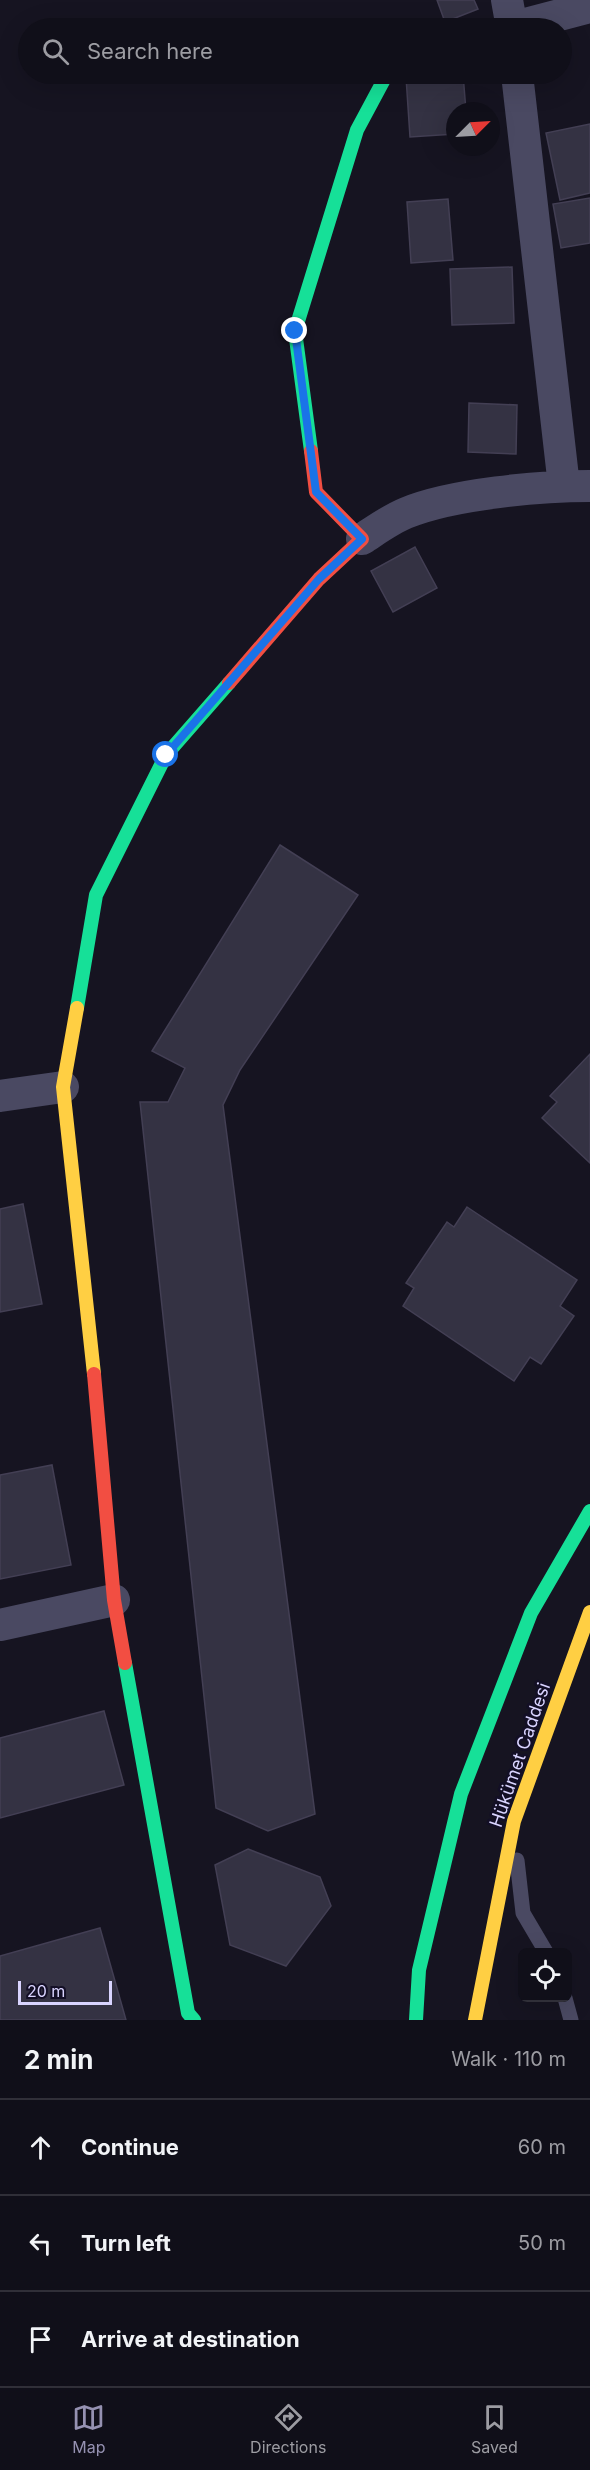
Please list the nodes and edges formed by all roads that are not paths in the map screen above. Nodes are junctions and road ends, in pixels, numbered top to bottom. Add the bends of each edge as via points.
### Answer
1 (507, 0) edge
2 (590, 8) edge
3 (510, 18) edge
4 (550, 18) edge
5 (382, 84) edge
6 (518, 84) edge
7 (577, 486) edge
8 (362, 539) junction
9 (63, 1087) junction
10 (0, 1096) edge
11 (590, 1511) edge
12 (114, 1600) junction
13 (590, 1612) edge
14 (0, 1625) edge
15 (514, 1821) junction
16 (543, 1948) edge
17 (566, 2002) edge
18 (194, 2020) edge
19 (416, 2020) edge
20 (475, 2020) edge
21 (571, 2020) edge

1 - 3 street
2 - 4 street
5 - 8 street via 357,130 295,331 316,492
6 - 7 street
7 - 8 street via 446,500 405,513
8 - 9 street via 319,579 166,755 96,895
9 - 10 street
9 - 12 street via 104,1460
11 - 19 street via 531,1613 461,1794 419,1970
12 - 14 street
12 - 18 street via 188,2013
13 - 15 street, Hükümet Caddesi
15 - 16 lane via 523,1913
15 - 20 street, Hükümet Caddesi
17 - 21 lane

